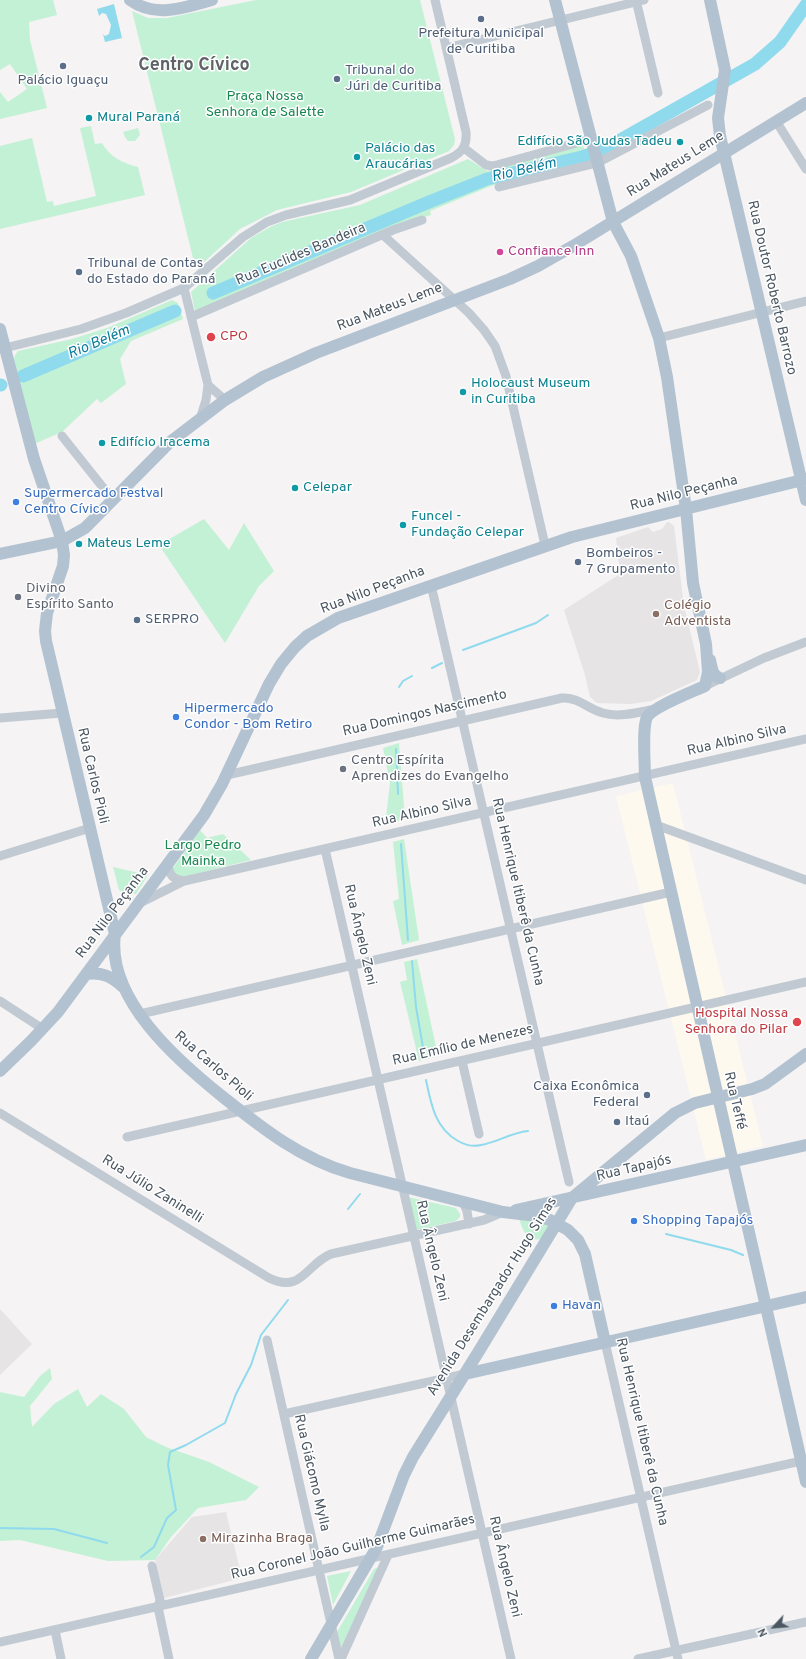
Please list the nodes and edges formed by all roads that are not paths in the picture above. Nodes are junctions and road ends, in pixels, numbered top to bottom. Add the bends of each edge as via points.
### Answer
1 (212, 0) edge
2 (435, 0) edge
3 (555, 0) edge
4 (710, 0) edge
5 (132, 1) edge
6 (638, 1) edge
7 (560, 20) junction
8 (446, 48) junction
9 (658, 93) dead end
10 (806, 103) edge
11 (708, 105) dead end
12 (776, 121) junction
13 (464, 148) junction
14 (594, 151) junction
15 (724, 153) junction
16 (806, 170) edge
17 (499, 187) dead end
18 (422, 220) dead end
19 (613, 222) junction
20 (383, 235) junction
21 (184, 288) junction
22 (454, 300) junction
23 (806, 301) edge
24 (762, 312) junction
25 (191, 317) junction
26 (0, 328) edge
27 (659, 338) junction
28 (5, 348) junction
29 (208, 385) junction
30 (225, 400) junction
31 (202, 416) junction
32 (62, 436) dead end
33 (804, 480) edge
34 (114, 500) junction
35 (806, 500) edge
36 (686, 509) junction
37 (62, 541) junction
38 (545, 545) junction
39 (0, 554) edge
40 (431, 584) junction
41 (806, 642) edge
42 (706, 644) junction
43 (720, 678) junction
44 (705, 686) junction
45 (656, 709) junction
46 (62, 713) junction
47 (627, 714) junction
48 (0, 718) edge
49 (463, 721) junction
50 (645, 726) junction
51 (806, 739) edge
52 (227, 775) junction
53 (645, 776) junction
54 (484, 813) junction
55 (656, 825) junction
56 (90, 828) junction
57 (325, 849) junction
58 (0, 856) edge
59 (168, 863) junction
60 (806, 880) edge
61 (184, 882) junction
62 (671, 892) junction
63 (138, 904) junction
64 (510, 929) junction
65 (115, 934) junction
66 (352, 966) junction
67 (86, 974) junction
68 (806, 982) edge
69 (124, 988) junction
70 (0, 1001) edge
71 (697, 1007) junction
72 (140, 1014) junction
73 (43, 1029) junction
74 (537, 1044) junction
75 (806, 1054) edge
76 (462, 1061) junction
77 (0, 1071) edge
78 (378, 1080) junction
79 (718, 1096) junction
80 (241, 1111) junction
81 (0, 1113) edge
82 (479, 1134) dead end
83 (127, 1137) dead end
84 (806, 1145) edge
85 (733, 1162) junction
86 (611, 1166) junction
87 (568, 1182) dead end
88 (402, 1187) junction
89 (620, 1187) junction
90 (572, 1198) junction
91 (464, 1202) junction
92 (503, 1212) junction
93 (556, 1223) junction
94 (469, 1224) junction
95 (414, 1236) junction
96 (291, 1283) joint
97 (806, 1297) edge
98 (766, 1306) junction
99 (267, 1340) dead end
100 (605, 1342) junction
101 (479, 1351) junction
102 (495, 1367) junction
103 (465, 1374) junction
104 (446, 1378) junction
105 (450, 1396) junction
106 (284, 1414) junction
107 (804, 1461) edge
108 (806, 1482) edge
109 (641, 1497) junction
110 (482, 1533) junction
111 (388, 1555) junction
112 (370, 1559) junction
113 (152, 1566) dead end
114 (319, 1570) junction
115 (158, 1607) junction
116 (806, 1622) edge
117 (331, 1625) junction
118 (55, 1630) junction
119 (0, 1642) edge
120 (677, 1655) edge
121 (61, 1659) edge
122 (170, 1659) edge
123 (311, 1659) edge
124 (340, 1659) edge
125 (511, 1659) edge
126 (638, 1659) edge

1 - 5 main road via 163,11 148,10
2 - 8 street
3 - 7 main road
4 - 15 main road, Rua Doutor Roberto Barrozo via 725,75 718,118
6 - 7 street
6 - 9 street
7 - 8 street
7 - 14 main road
8 - 13 street via 466,132
10 - 12 main road, Rua Mateus Leme
11 - 14 street
12 - 15 main road, Rua Mateus Leme
12 - 16 street
13 - 14 street via 486,165 493,166
13 - 21 street via 457,156 359,197 267,222 243,237
14 - 17 street
14 - 19 main road
15 - 19 main road, Rua Mateus Leme
15 - 24 main road, Rua Doutor Roberto Barrozo
18 - 20 street, Rua Euclides Bandeira
19 - 22 main road, Rua Mateus Leme via 533,269
19 - 27 main road via 631,256
20 - 22 street
20 - 25 street, Rua Euclides Bandeira
21 - 25 street
21 - 28 street via 98,324
22 - 30 main road, Rua Mateus Leme via 299,359
22 - 38 street via 484,330 495,346 503,365
23 - 24 street
24 - 27 street
24 - 33 main road, Rua Doutor Roberto Barrozo
25 - 29 street
26 - 28 main road, Rua Carlos Pioli
27 - 36 main road
28 - 37 main road, Rua Carlos Pioli via 34,459
29 - 30 street
29 - 31 street
30 - 31 main road, Rua Mateus Leme
31 - 34 main road, Rua Mateus Leme via 162,449
32 - 34 street
33 - 35 main road, Rua Doutor Roberto Barrozo
33 - 36 main road, Rua Nilo Peçanha
34 - 37 main road, Rua Mateus Leme via 85,528
36 - 38 main road, Rua Nilo Peçanha
36 - 42 main road via 691,570
37 - 39 main road, Rua Mateus Leme
37 - 46 main road, Rua Carlos Pioli via 63,566 47,612 45,631 47,652
38 - 40 main road, Rua Nilo Peçanha
40 - 49 street, Rua Henrique Itiberê da Cunha
40 - 52 main road, Rua Nilo Peçanha via 338,618 318,628 295,647 274,675
41 - 43 street, Rua Domingos Nascimento
42 - 43 main road via 713,673
42 - 44 main road via 708,672
43 - 44 street, Rua Domingos Nascimento
44 - 45 main road, Rua Domingos Nascimento
45 - 47 street, Rua Domingos Nascimento
45 - 50 main road via 647,717
46 - 48 street
46 - 56 main road, Rua Carlos Pioli
47 - 49 street, Rua Domingos Nascimento via 604,713 568,698
47 - 50 street via 637,718
49 - 52 street, Rua Domingos Nascimento
49 - 54 street, Rua Henrique Itiberê da Cunha
50 - 53 main road, Rua Teffé
51 - 53 street, Rua Albino Silva
52 - 59 main road, Rua Nilo Peçanha via 204,815
53 - 54 street, Rua Albino Silva
53 - 55 main road, Rua Teffé
54 - 57 street, Rua Albino Silva
54 - 64 street, Rua Henrique Itiberê da Cunha
55 - 60 street
55 - 62 main road, Rua Teffé
56 - 58 street
56 - 65 main road, Rua Carlos Pioli
57 - 61 street, Rua Albino Silva
57 - 66 street, Rua Ângelo Zeni
59 - 61 street via 172,877
59 - 63 main road, Rua Nilo Peçanha
61 - 63 street, Rua Albino Silva
62 - 64 street
62 - 71 main road, Rua Teffé
63 - 65 main road, Rua Nilo Peçanha
64 - 66 street
64 - 74 street, Rua Henrique Itiberê da Cunha
65 - 67 main road, Rua Nilo Peçanha
65 - 69 main road, Rua Carlos Pioli via 114,955
66 - 72 street
66 - 78 street, Rua Ângelo Zeni
67 - 69 main road via 109,976
67 - 73 main road, Rua Nilo Peçanha
68 - 71 street, Rua Emílio de Menezes
69 - 72 main road, Rua Carlos Pioli
70 - 73 street
71 - 74 street, Rua Emílio de Menezes
71 - 79 main road, Rua Teffé
72 - 80 main road, Rua Carlos Pioli via 180,1061
73 - 77 main road, Rua Nilo Peçanha
74 - 76 street, Rua Emílio de Menezes
74 - 87 street, Rua Henrique Itiberê da Cunha
75 - 79 main road, Avenida Desembargador Hugo Simas via 765,1084
76 - 78 street, Rua Emílio de Menezes
76 - 82 street
78 - 80 street, Rua Emílio de Menezes
78 - 88 street, Rua Ângelo Zeni
79 - 85 main road, Rua Teffé
79 - 86 main road, Avenida Desembargador Hugo Simas via 675,1113
80 - 83 street, Rua Emílio de Menezes
80 - 88 main road, Rua Carlos Pioli via 283,1142 326,1165
81 - 96 street, Rua Júlio Zaninelli via 269,1278 281,1283
84 - 85 main road, Rua Tapajós
85 - 89 main road, Rua Tapajós
85 - 98 main road, Rua Teffé
86 - 89 main road via 611,1177
86 - 90 main road, Avenida Desembargador Hugo Simas
88 - 91 main road, Rua Carlos Pioli
88 - 95 street, Rua Ângelo Zeni
89 - 90 main road, Rua Tapajós
90 - 92 main road, Rua Tapajós
90 - 93 main road, Avenida Desembargador Hugo Simas
91 - 92 main road, Rua Carlos Pioli
91 - 94 street
92 - 93 main road, Rua Carlos Pioli via 537,1216
92 - 94 street, Rua Tapajós
93 - 100 main road, Rua Henrique Itiberê da Cunha via 574,1234 585,1254
93 - 101 main road, Avenida Desembargador Hugo Simas
94 - 95 street, Rua Tapajós
95 - 96 street, Rua Tapajós via 331,1254 302,1278
95 - 104 street, Rua Ângelo Zeni
97 - 98 main road
98 - 100 main road
98 - 107 main road, Rua Teffé
99 - 106 street, Rua Giácomo Mylla
100 - 102 main road
100 - 109 street, Rua Henrique Itiberê da Cunha
101 - 102 main road via 485,1360
101 - 103 main road, Avenida Desembargador Hugo Simas
102 - 103 main road
103 - 104 street
103 - 105 main road, Avenida Desembargador Hugo Simas
104 - 105 street, Rua Ângelo Zeni
104 - 106 street
105 - 110 street, Rua Ângelo Zeni
105 - 112 main road, Avenida Desembargador Hugo Simas via 408,1467 381,1538
106 - 114 street, Rua Giácomo Mylla
107 - 108 main road, Rua Teffé
107 - 109 street, Rua Coronel João Guilherme Guimarães
109 - 110 street, Rua Coronel João Guilherme Guimarães
109 - 120 street, Rua Henrique Itiberê da Cunha
110 - 111 street, Rua Coronel João Guilherme Guimarães
110 - 125 street, Rua Ângelo Zeni
111 - 112 street, Rua Coronel João Guilherme Guimarães
111 - 124 street
112 - 114 street, Rua Coronel João Guilherme Guimarães
112 - 117 main road, Avenida Desembargador Hugo Simas
113 - 115 street via 160,1600
114 - 115 street, Rua Coronel João Guilherme Guimarães
114 - 117 street, Rua Giácomo Mylla
115 - 118 street, Rua Coronel João Guilherme Guimarães
115 - 122 street
116 - 120 street
117 - 123 main road, Avenida Desembargador Hugo Simas
117 - 124 street, Rua Giácomo Mylla
118 - 119 street, Rua Coronel João Guilherme Guimarães
118 - 121 street
120 - 126 street

